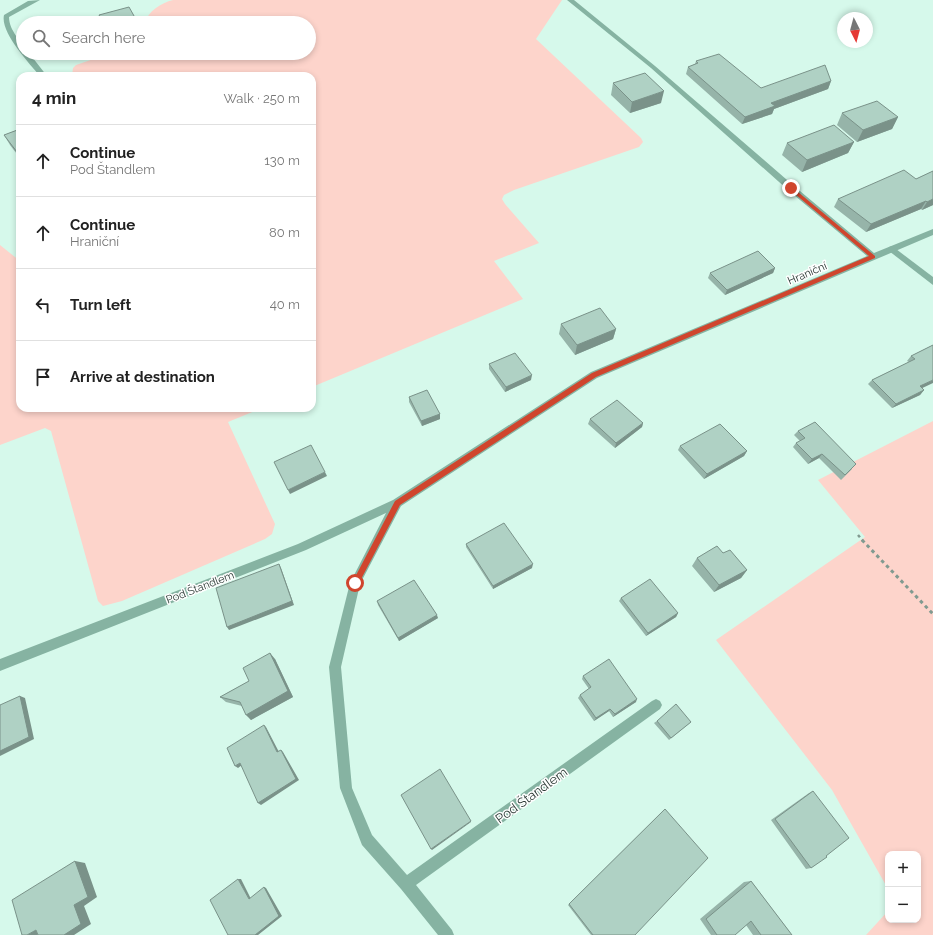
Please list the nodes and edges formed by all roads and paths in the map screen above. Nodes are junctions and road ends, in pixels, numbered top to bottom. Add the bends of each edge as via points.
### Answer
1 (37, 0) edge
2 (570, 0) edge
3 (16, 41) edge
4 (31, 60) edge
5 (41, 72) edge
6 (933, 232) edge
7 (892, 249) junction
8 (873, 257) junction
9 (933, 282) edge
10 (689, 334) joint
11 (397, 503) junction
12 (858, 535) dead end
13 (933, 614) edge
14 (0, 665) edge
15 (656, 705) dead end
16 (406, 884) junction
17 (447, 935) edge

1 - 3 street via 6,16 7,29
2 - 8 street via 653,67
4 - 5 street
6 - 7 street, Hraniční
7 - 8 street, Hraniční
7 - 9 street
8 - 10 street, Hraniční
10 - 11 street, Pod Štandlem via 594,375
11 - 14 street, Pod Štandlem via 302,546
11 - 16 street, Pod Štandlem via 355,583 335,667 346,788 367,840
12 - 13 path
15 - 16 street, Pod Štandlem
16 - 17 street, Pod Štandlem

